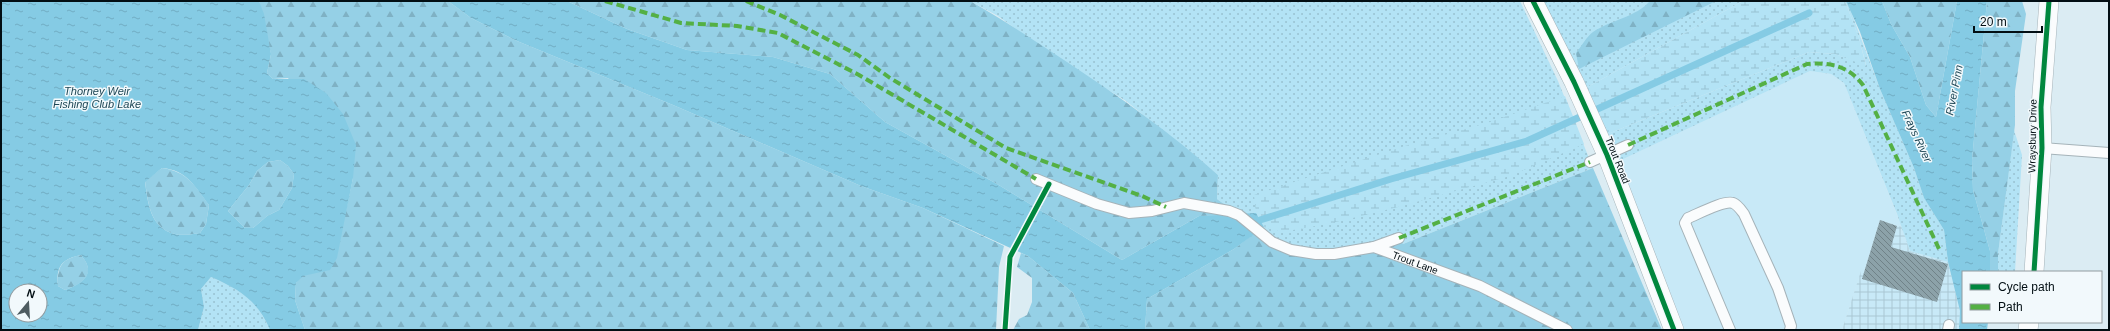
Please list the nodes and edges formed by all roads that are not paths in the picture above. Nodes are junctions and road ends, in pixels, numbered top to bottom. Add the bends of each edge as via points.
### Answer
1 (1533, 1) edge
2 (2049, 1) edge
3 (1628, 145) dead end
4 (2042, 148) junction
5 (1599, 153) junction
6 (2109, 153) edge
7 (1036, 179) dead end
8 (1399, 238) dead end
9 (1374, 247) junction
10 (2034, 271) edge
11 (1567, 330) edge
12 (1674, 330) edge
13 (1730, 330) edge
14 (1790, 330) edge

1 - 5 street, Trout Road via 1574,82
2 - 4 street, Wraysbury Drive via 2040,107
3 - 5 lane
4 - 6 lane
4 - 10 street, Wraysbury Drive
5 - 12 street, Trout Road
7 - 9 lane via 1120,211 1140,213 1184,203 1198,204 1239,215 1278,246 1307,252 1334,254
8 - 9 lane
9 - 11 lane, Trout Lane via 1480,286
13 - 14 lane via 1686,223 1688,218 1732,202 1744,214 1778,288 1791,326

